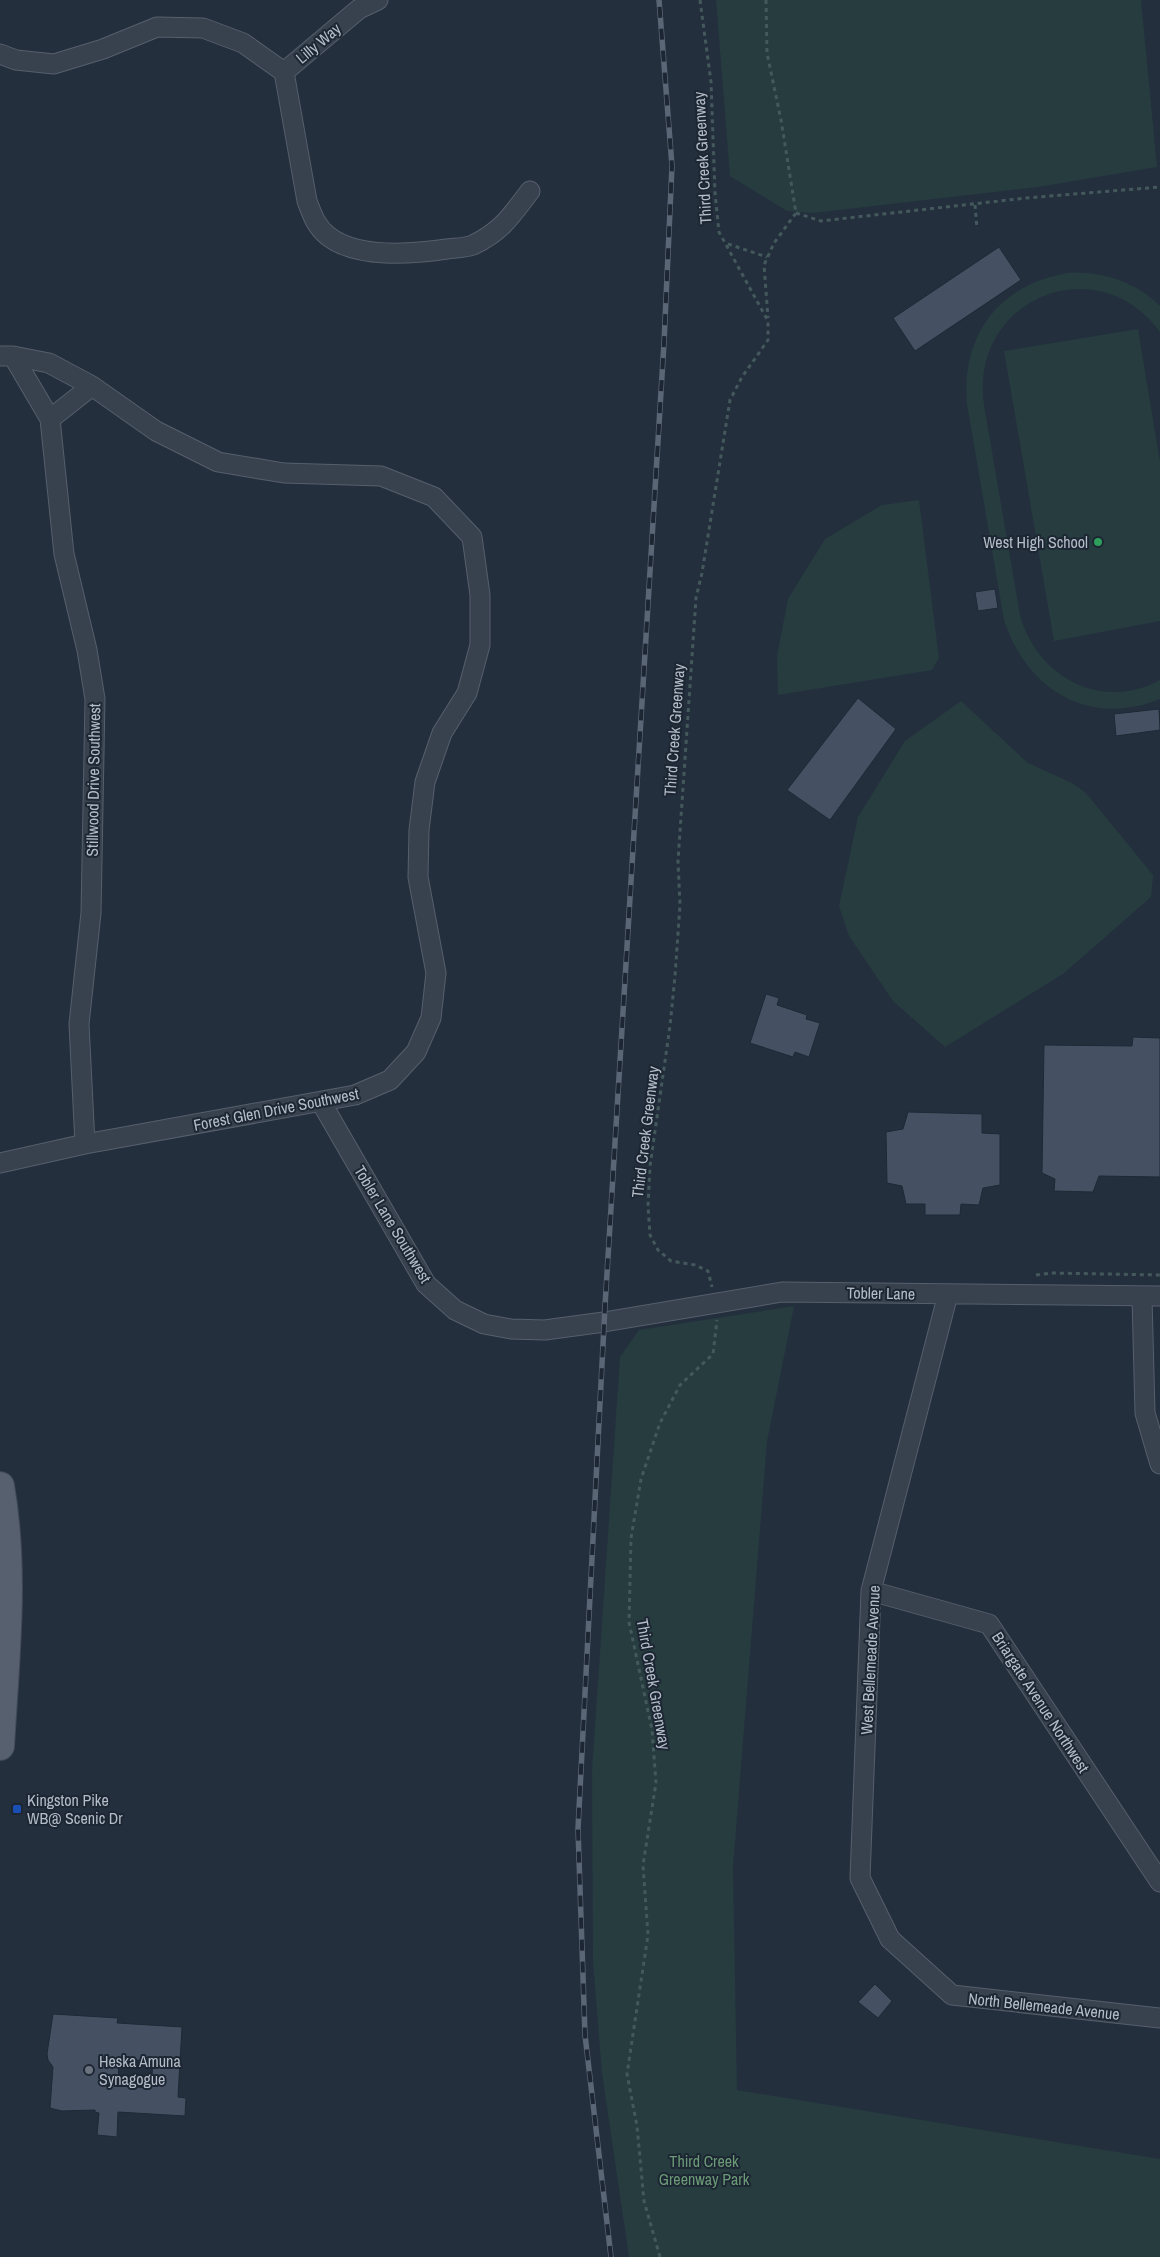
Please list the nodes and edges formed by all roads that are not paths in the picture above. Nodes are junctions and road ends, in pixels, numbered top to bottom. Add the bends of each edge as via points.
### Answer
1 (370, 2) edge
2 (0, 54) edge
3 (284, 72) junction
4 (530, 191) dead end
5 (7, 356) edge
6 (92, 386) junction
7 (50, 419) junction
8 (321, 1102) junction
9 (84, 1144) junction
10 (0, 1163) edge
11 (948, 1294) junction
12 (1151, 1296) edge
13 (604, 1322) joint
14 (1160, 1464) edge
15 (0, 1486) edge
16 (872, 1592) junction
17 (0, 1746) edge
18 (1160, 1882) edge
19 (890, 1939) joint
20 (1160, 2018) edge

1 - 3 street, Lilly Way
2 - 3 street via 16,60 54,64 157,27 203,28 243,43
3 - 4 street via 307,201 314,220 328,236 344,245 377,252 425,252 471,246 503,227
5 - 6 street, Forest Glen Drive Southwest via 49,363
5 - 7 street, Stillwood Drive Southwest
6 - 7 street
6 - 8 street, Forest Glen Drive Southwest via 156,431 218,462 284,473 381,476 434,496 472,538 480,595 480,645 467,693 442,733 425,782 419,830 418,878 436,973 431,1018 416,1052 390,1080 355,1096
7 - 9 street, Stillwood Drive Southwest via 64,554 87,650 94,700 91,913 80,1024
8 - 9 street, Forest Glen Drive Southwest
8 - 13 street, Tobler Lane Southwest via 426,1284 455,1310 484,1324 511,1329 545,1330
9 - 10 street, Forest Glen Drive Southwest
11 - 12 street, Tobler Lane
11 - 13 street, Tobler Lane via 782,1292
11 - 16 street, West Bellemeade Avenue
12 - 14 street via 1145,1413
15 - 17 main road via 6,1519 8,1602
16 - 18 street, Briargate Avenue Northwest via 989,1624
16 - 19 street, West Bellemeade Avenue via 860,1878
19 - 20 street, North Bellemeade Avenue via 952,1996

